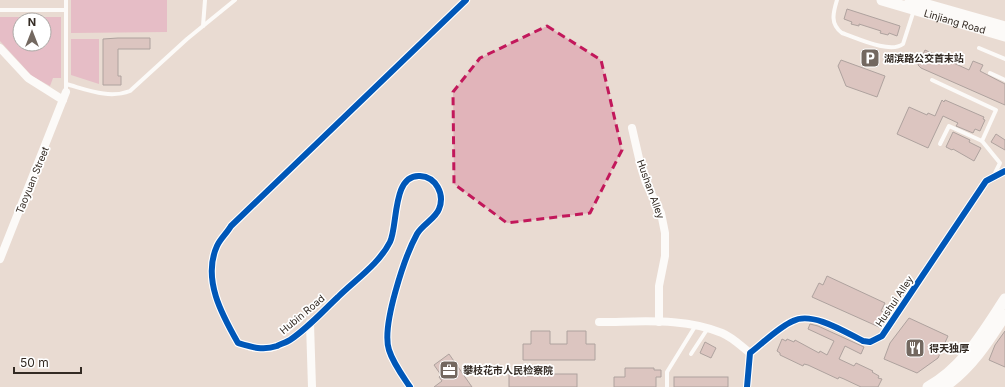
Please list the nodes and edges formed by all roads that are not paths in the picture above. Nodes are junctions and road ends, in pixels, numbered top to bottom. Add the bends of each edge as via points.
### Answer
1 (66, 0) edge
2 (205, 0) edge
3 (235, 0) edge
4 (466, 0) edge
5 (837, 0) edge
6 (882, 0) edge
7 (914, 4) edge
8 (0, 10) edge
9 (66, 10) junction
10 (203, 26) junction
11 (1005, 27) edge
12 (1005, 36) edge
13 (0, 48) edge
14 (980, 48) dead end
15 (1005, 60) edge
16 (990, 73) dead end
17 (932, 80) dead end
18 (1005, 80) edge
19 (65, 92) junction
20 (632, 128) dead end
21 (982, 141) junction
22 (940, 144) dead end
23 (1005, 171) edge
24 (993, 177) junction
25 (0, 259) edge
26 (1005, 299) edge
27 (1003, 314) edge
28 (599, 322) dead end
29 (659, 322) junction
30 (310, 323) junction
31 (697, 325) junction
32 (708, 328) junction
33 (750, 353) junction
34 (691, 354) dead end
35 (312, 387) edge
36 (410, 387) edge
37 (667, 387) edge
38 (747, 387) edge
39 (928, 387) edge
40 (944, 387) edge

1 - 9 lane
2 - 10 lane
3 - 10 lane
4 - 30 street, Hubin Road via 231,226 217,246 212,264 215,293 223,318 238,342 258,349 275,347 290,340
5 - 7 lane via 833,19 837,30 889,48 903,44
6 - 7 main road, Linjiang Road
7 - 11 main road, Linjiang Road
7 - 12 main road, Linjiang Road
8 - 9 lane
9 - 19 lane
10 - 19 lane via 130,91 119,95
13 - 19 street via 28,78
14 - 15 lane
16 - 18 lane
17 - 21 lane via 996,110
19 - 25 street, Taoyuan Street
20 - 29 street, Hushan Alley via 641,167 661,213 666,233 665,256 659,286
21 - 22 lane via 949,126
21 - 24 lane via 1000,163
23 - 24 street, Hushui Alley
24 - 33 street, Hushui Alley via 986,181 882,336 870,342 863,341 814,318 803,318 793,321
26 - 27 main road
27 - 39 main road via 945,376
27 - 40 main road via 977,357
28 - 29 street
29 - 31 street
30 - 35 street
30 - 36 street, Hubin Road via 380,257 387,247 395,226 398,197 402,187 409,179 418,176 430,178 438,186 441,198 439,210 419,230 411,244 387,330 389,349
31 - 32 street
31 - 37 lane via 667,372
32 - 33 street via 724,334
32 - 34 lane
33 - 38 street

